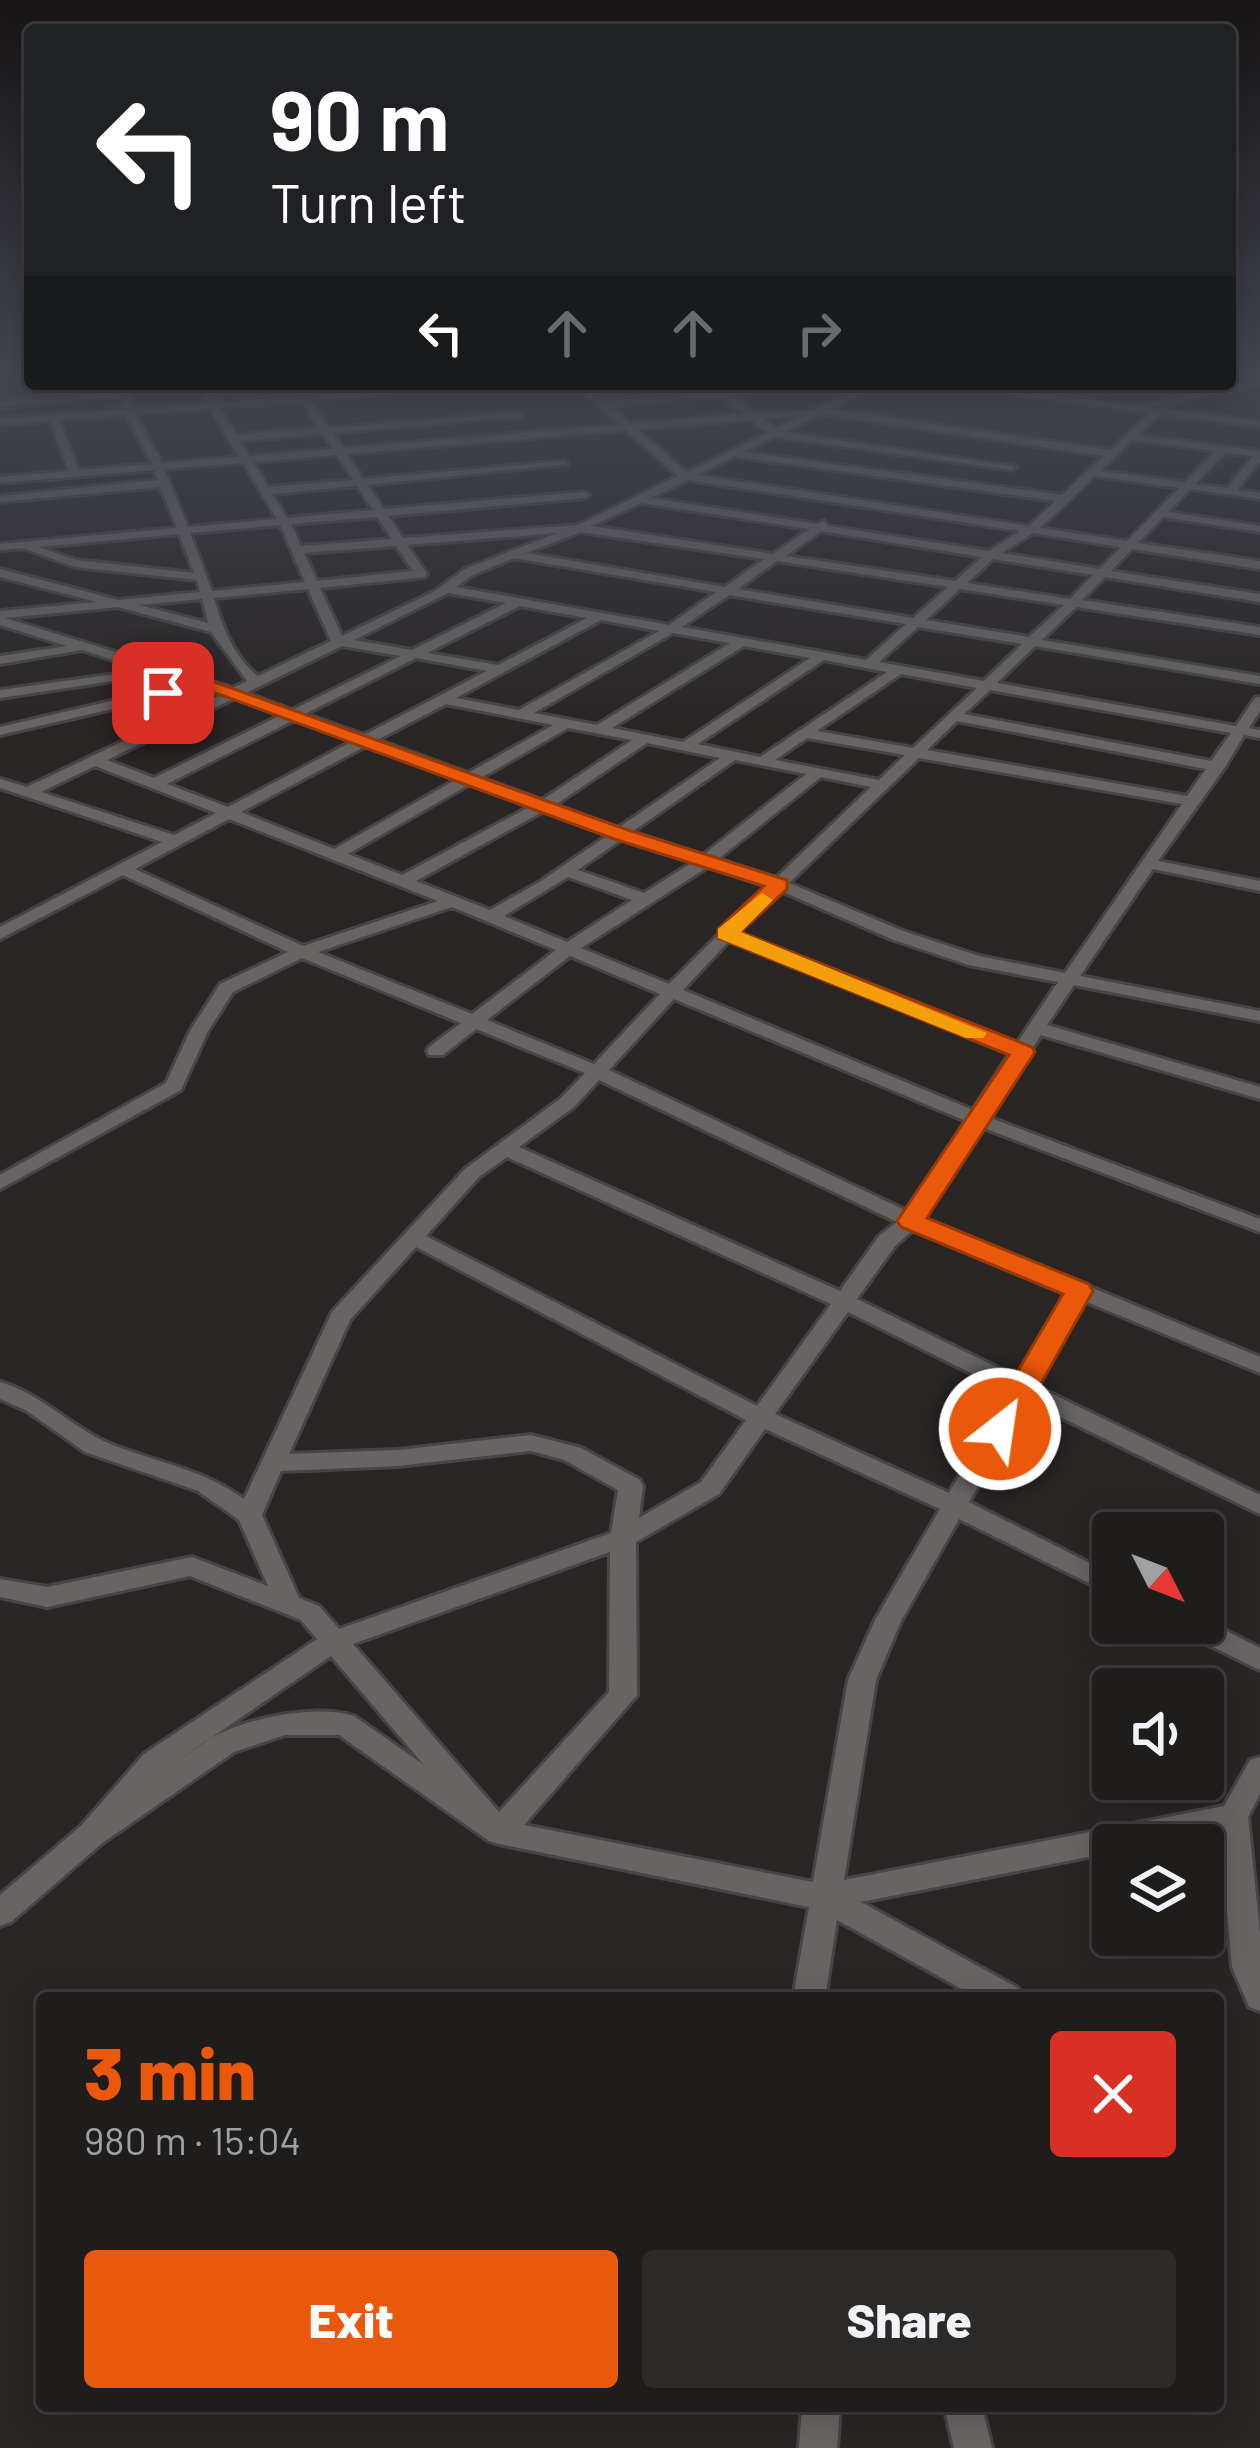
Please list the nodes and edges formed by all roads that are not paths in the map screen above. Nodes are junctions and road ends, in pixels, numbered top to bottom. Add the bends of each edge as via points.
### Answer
1 (80, 491) edge
2 (167, 491) edge
3 (264, 491) edge
4 (368, 491) edge
5 (581, 491) edge
6 (654, 491) edge
7 (785, 491) edge
8 (1011, 491) edge
9 (1073, 491) edge
10 (1186, 491) edge
11 (1223, 491) edge
12 (1229, 492) joint
13 (584, 495) junction
14 (1260, 496) edge
15 (0, 499) edge
16 (638, 499) junction
17 (1064, 499) junction
18 (856, 502) junction
19 (382, 514) junction
20 (603, 514) junction
21 (1162, 514) junction
22 (284, 522) junction
23 (580, 528) junction
24 (1034, 528) junction
25 (182, 529) junction
26 (816, 529) junction
27 (1260, 529) edge
28 (0, 537) edge
29 (399, 540) junction
30 (20, 544) junction
31 (1132, 545) junction
32 (0, 547) edge
33 (296, 550) junction
34 (508, 554) junction
35 (991, 555) junction
36 (776, 559) junction
37 (75, 563) junction
38 (1260, 565) edge
39 (0, 571) edge
40 (469, 572) junction
41 (421, 574) junction
42 (1102, 574) junction
43 (202, 577) junction
44 (313, 585) junction
45 (960, 587) junction
46 (443, 591) junction
47 (727, 591) junction
48 (206, 595) junction
49 (1260, 598) edge
50 (518, 602) junction
51 (1073, 603) junction
52 (125, 605) junction
53 (600, 616) junction
54 (4, 623) edge
55 (916, 623) junction
56 (216, 629) junction
57 (671, 629) junction
58 (1260, 632) edge
59 (338, 641) junction
60 (741, 642) junction
61 (1028, 642) junction
62 (83, 647) junction
63 (417, 655) junction
64 (822, 656) junction
65 (0, 660) edge
66 (869, 664) junction
67 (500, 669) junction
68 (898, 670) junction
69 (162, 671) junction
70 (249, 676) junction
71 (1260, 680) edge
72 (203, 683) junction
73 (984, 684) junction
74 (231, 692) junction
75 (0, 694) edge
76 (446, 700) junction
77 (1260, 701) edge
78 (520, 715) junction
79 (298, 716) junction
80 (951, 716) junction
81 (565, 724) junction
82 (599, 730) junction
83 (0, 731) edge
84 (1251, 732) edge
85 (805, 733) junction
86 (644, 739) junction
87 (367, 741) junction
88 (684, 747) junction
89 (916, 751) junction
90 (732, 756) junction
91 (94, 760) junction
92 (762, 761) junction
93 (1218, 767) junction
94 (818, 772) junction
95 (473, 780) junction
96 (0, 783) edge
97 (884, 784) junction
98 (153, 785) junction
99 (31, 791) junction
100 (1193, 802) junction
101 (543, 806) junction
102 (232, 816) junction
103 (621, 834) junction
104 (179, 842) junction
105 (334, 855) junction
106 (707, 860) junction
107 (1150, 864) junction
108 (124, 870) junction
109 (566, 871) junction
110 (403, 881) junction
111 (779, 884) junction
112 (1260, 886) edge
113 (644, 899) junction
114 (453, 901) junction
115 (490, 917) junction
116 (0, 934) edge
117 (726, 934) junction
118 (568, 950) junction
119 (302, 952) junction
120 (1075, 977) junction
121 (669, 992) junction
122 (1260, 1016) edge
123 (473, 1022) junction
124 (1036, 1028) junction
125 (436, 1051) dead end
126 (1023, 1052) junction
127 (598, 1072) junction
128 (1260, 1093) edge
129 (977, 1119) junction
130 (505, 1148) junction
131 (0, 1183) edge
132 (911, 1221) junction
133 (1260, 1226) edge
134 (414, 1238) junction
135 (1079, 1291) junction
136 (843, 1301) junction
137 (1260, 1366) edge
138 (0, 1390) edge
139 (1022, 1391) junction
140 (760, 1417) junction
141 (274, 1463) junction
142 (1260, 1505) edge
143 (956, 1506) junction
144 (249, 1515) junction
145 (623, 1538) junction
146 (1092, 1575) edge
147 (0, 1588) edge
148 (287, 1602) junction
149 (333, 1641) junction
150 (1224, 1642) edge
151 (1260, 1660) edge
152 (1260, 1768) edge
153 (1232, 1816) junction
154 (499, 1832) junction
155 (92, 1835) junction
156 (824, 1897) junction
157 (0, 1913) edge
158 (809, 1992) edge
159 (996, 1992) edge
160 (1260, 1996) edge
161 (821, 2412) edge
162 (965, 2412) edge
163 (818, 2448) edge
164 (973, 2448) edge

1 - 15 street
2 - 25 street
3 - 22 street
4 - 19 street
5 - 13 street
6 - 16 street
7 - 18 street
8 - 17 street
9 - 17 street
10 - 21 street
11 - 12 street
12 - 14 street
13 - 19 street
13 - 20 street
16 - 20 street
16 - 26 street
17 - 24 street
18 - 24 street
18 - 26 street
19 - 22 street
19 - 29 street
20 - 23 street
21 - 27 street
21 - 31 street
22 - 25 street
22 - 33 street
23 - 29 street
23 - 34 street
23 - 36 street
24 - 31 street
24 - 35 street
25 - 30 street
25 - 43 street
26 - 35 street
26 - 36 street
28 - 30 street
29 - 33 street
29 - 41 street
30 - 32 street
30 - 37 street
31 - 38 street
31 - 42 street
33 - 44 street
34 - 40 street
34 - 47 street
35 - 42 street
35 - 45 street
36 - 45 street
36 - 47 street
37 - 39 street
37 - 43 street
39 - 52 street
40 - 41 street
40 - 46 street
41 - 44 street
41 - 46 street
42 - 49 street
42 - 51 street
43 - 48 street
44 - 48 street
44 - 59 street
45 - 51 street
45 - 55 street
46 - 50 street
46 - 59 street
47 - 55 street
47 - 57 street
48 - 52 street
48 - 56 street
50 - 53 street
50 - 63 street
51 - 58 street
51 - 61 street
52 - 54 street
52 - 56 street
53 - 57 street
53 - 67 street
54 - 62 street
55 - 61 street
55 - 66 street
56 - 70 street
57 - 60 street
57 - 78 street
59 - 63 street
59 - 70 street
60 - 64 street
60 - 82 street
61 - 71 street
61 - 73 street
62 - 65 street
62 - 69 street
63 - 67 street
63 - 79 street
64 - 66 street
64 - 88 street
66 - 68 street
67 - 76 street
68 - 73 street
68 - 85 street
69 - 72 street
69 - 75 street
70 - 72 street
70 - 74 street
72 - 74 street
72 - 83 street
73 - 80 street
73 - 84 street
74 - 79 street
74 - 91 street
76 - 78 street
76 - 87 street
77 - 84 street
78 - 81 street
79 - 87 street
79 - 98 street
80 - 89 street
80 - 93 street
81 - 82 street
81 - 95 street
82 - 86 street
84 - 93 street
85 - 89 street
85 - 92 street
86 - 88 street
86 - 101 street
87 - 95 street
87 - 102 street
88 - 90 street
89 - 97 street
89 - 100 street
90 - 92 street
90 - 103 street
91 - 98 street
91 - 99 street
92 - 94 street
93 - 100 street
94 - 97 street
94 - 106 street
95 - 101 street
95 - 105 street
96 - 99 street
97 - 111 street
98 - 102 street
99 - 104 street
100 - 107 street
101 - 103 street
101 - 110 street
102 - 104 street
102 - 105 street
103 - 106 street
103 - 109 street
104 - 108 street
105 - 110 street
106 - 111 street
106 - 113 street
107 - 112 street
107 - 120 street
108 - 116 street
108 - 119 street
109 - 113 street
109 - 115 street
110 - 114 street
111 - 117 street
111 - 120 street via 975,961
113 - 118 street
114 - 115 street
114 - 119 street
115 - 118 street
117 - 121 street
117 - 126 street
118 - 121 street
118 - 123 street
119 - 123 street
119 - 131 street via 226,988 174,1086
120 - 122 street
120 - 124 street
121 - 127 street
121 - 129 street
123 - 125 street
123 - 127 street
124 - 126 street
124 - 128 street
126 - 129 street
127 - 130 street
127 - 132 street
129 - 132 street
129 - 133 street
130 - 134 street
130 - 136 street
132 - 135 street
132 - 136 street via 886,1241
134 - 140 street
134 - 141 street via 340,1317
135 - 137 street
135 - 139 street
136 - 139 street
136 - 140 street
138 - 144 street via 94,1446 207,1486
139 - 142 street
139 - 143 street
140 - 143 street
140 - 145 street via 710,1488
141 - 144 street
141 - 145 street via 531,1444 572,1454 631,1486
143 - 146 street
143 - 156 street via 862,1680
144 - 148 street
145 - 149 street
145 - 154 street via 623,1695
147 - 148 street via 46,1597 192,1566
148 - 149 street via 310,1613
149 - 154 street
149 - 155 street via 154,1762
150 - 151 street
152 - 153 street
153 - 156 street
153 - 160 street via 1248,1967
154 - 155 street via 344,1724 284,1724 224,1744
154 - 156 street
155 - 157 street
156 - 158 street
156 - 159 street
161 - 163 street
162 - 164 street

